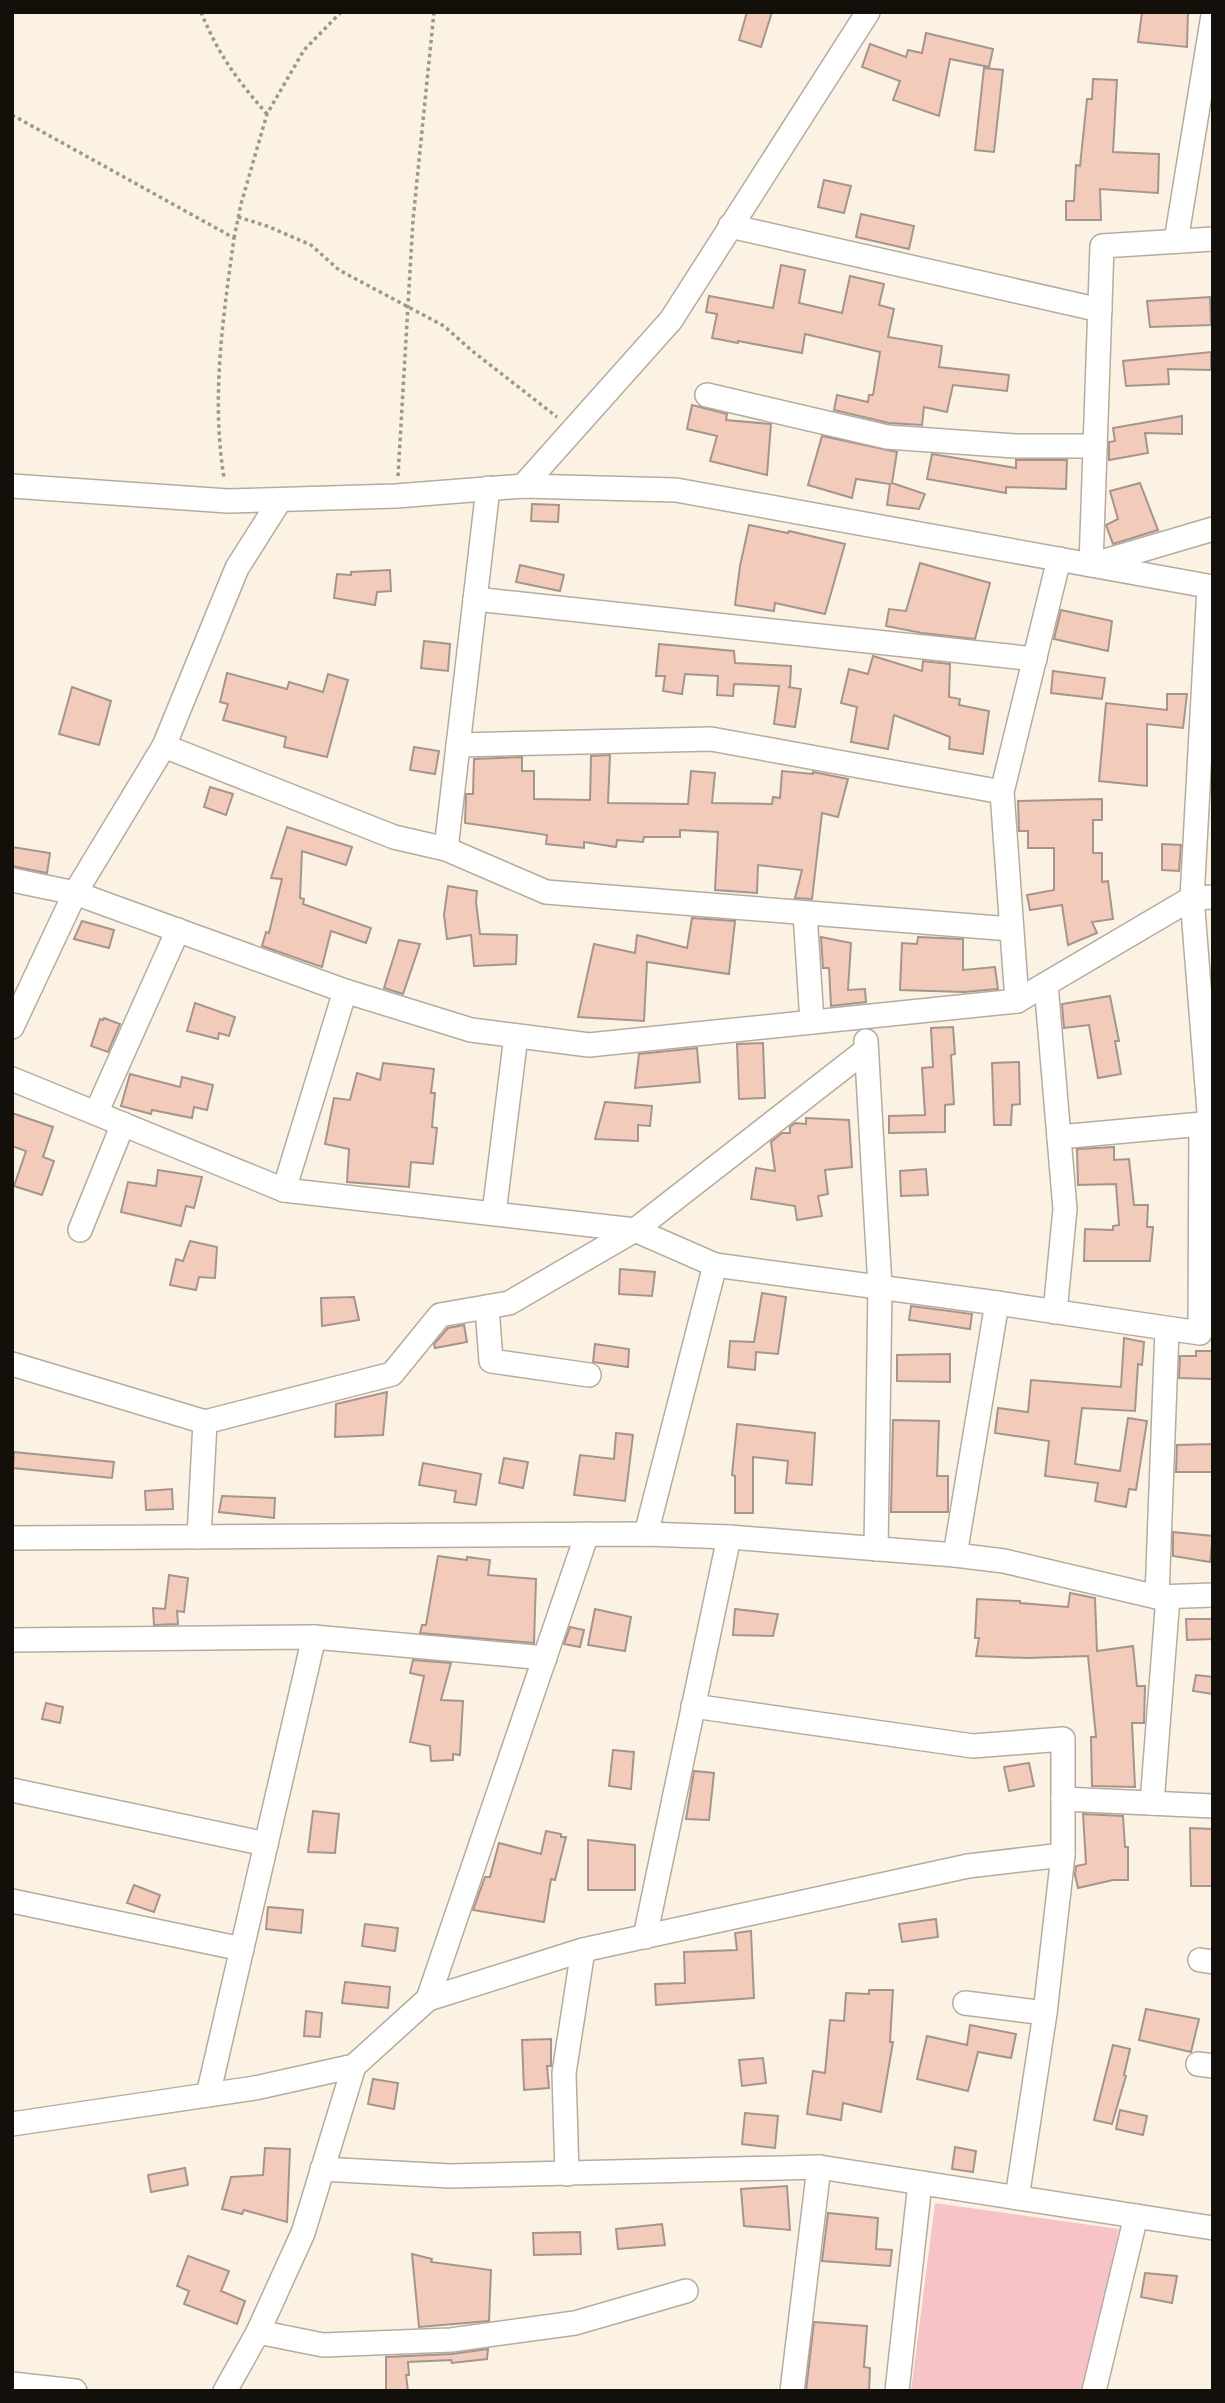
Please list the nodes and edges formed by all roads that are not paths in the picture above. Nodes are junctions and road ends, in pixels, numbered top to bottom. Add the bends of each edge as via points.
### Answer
1 (868, 12) edge
2 (1213, 15) edge
3 (1207, 84) edge
4 (730, 226) junction
5 (1213, 239) edge
6 (1176, 242) junction
7 (1100, 310) junction
8 (707, 395) dead end
9 (1095, 446) junction
10 (12, 486) edge
11 (523, 486) junction
12 (488, 488) junction
13 (280, 500) junction
14 (1213, 529) edge
15 (1059, 559) junction
16 (1091, 565) junction
17 (1211, 587) edge
18 (475, 599) junction
19 (1035, 659) junction
20 (458, 745) junction
21 (164, 746) junction
22 (1002, 792) junction
23 (446, 849) junction
24 (12, 880) edge
25 (75, 893) junction
26 (1202, 897) edge
27 (805, 912) junction
28 (1012, 929) junction
29 (178, 930) junction
30 (1046, 984) junction
31 (345, 991) junction
32 (1017, 1001) junction
33 (864, 1017) junction
34 (812, 1022) junction
35 (12, 1027) edge
36 (516, 1036) junction
37 (866, 1050) junction
38 (12, 1079) edge
39 (96, 1113) junction
40 (122, 1124) junction
41 (1208, 1124) edge
42 (1059, 1137) junction
43 (284, 1190) junction
44 (494, 1213) junction
45 (80, 1230) dead end
46 (635, 1230) junction
47 (715, 1265) junction
48 (880, 1287) junction
49 (997, 1303) junction
50 (487, 1307) junction
51 (1055, 1312) junction
52 (1167, 1329) junction
53 (12, 1364) edge
54 (589, 1375) dead end
55 (205, 1422) junction
56 (587, 1534) junction
57 (646, 1534) junction
58 (198, 1537) junction
59 (729, 1537) junction
60 (12, 1538) edge
61 (876, 1549) junction
62 (955, 1555) junction
63 (1213, 1595) edge
64 (1162, 1597) junction
65 (314, 1637) junction
66 (12, 1640) edge
67 (545, 1658) junction
68 (694, 1706) junction
69 (12, 1790) edge
70 (1063, 1799) junction
71 (1152, 1803) junction
72 (1213, 1806) edge
73 (266, 1844) junction
74 (1063, 1856) junction
75 (12, 1901) edge
76 (645, 1937) junction
77 (242, 1949) junction
78 (583, 1950) junction
79 (428, 1999) junction
80 (965, 2003) dead end
81 (1045, 2013) junction
82 (354, 2067) junction
83 (208, 2095) junction
84 (12, 2124) edge
85 (819, 2167) junction
86 (322, 2169) junction
87 (567, 2174) junction
88 (920, 2183) junction
89 (1017, 2198) junction
90 (1136, 2217) junction
91 (1213, 2228) edge
92 (686, 2291) dead end
93 (258, 2332) junction
94 (12, 2384) edge
95 (75, 2391) edge
96 (225, 2391) edge
97 (792, 2391) edge
98 (897, 2391) edge
99 (1094, 2391) edge

1 - 4 street
2 - 3 street
3 - 6 street
4 - 7 street
4 - 11 street via 671,320
5 - 6 street
6 - 7 street via 1102,246
7 - 9 street
8 - 9 street via 887,437
9 - 16 street
10 - 13 street via 228,501
11 - 12 street
11 - 15 street via 676,490
12 - 13 street
12 - 18 street
13 - 21 street via 237,568
14 - 16 street
15 - 16 street
15 - 19 street
16 - 17 street
17 - 26 street
18 - 19 street
18 - 20 street
19 - 22 street
20 - 22 street via 711,739
20 - 23 street
21 - 23 street via 394,837
21 - 25 street
22 - 28 street
23 - 27 street via 546,892
24 - 25 street
25 - 29 street
25 - 35 street
26 - 30 street
26 - 41 street
27 - 28 street
27 - 34 street
28 - 32 street
29 - 31 street
29 - 39 street
30 - 32 street
30 - 42 street
31 - 36 street via 471,1030
31 - 43 street
32 - 33 street
33 - 34 street
33 - 37 street
34 - 36 street via 589,1045
36 - 44 street
37 - 46 street
37 - 48 street
38 - 39 street
39 - 40 street
40 - 43 street
40 - 45 street
41 - 42 street
41 - 52 street via 1200,1334
42 - 51 street via 1065,1209
43 - 44 street
44 - 46 street
46 - 47 street
46 - 50 street via 509,1303
47 - 48 street
47 - 57 street
48 - 49 street
48 - 61 street
49 - 51 street
49 - 62 street
50 - 54 street via 491,1361
50 - 55 street via 440,1315 392,1374
51 - 52 street
52 - 64 street
53 - 55 street
55 - 58 street
56 - 57 street
56 - 58 street
56 - 67 street
57 - 59 street
58 - 60 street
59 - 61 street
59 - 68 street
61 - 62 street
62 - 64 street via 1004,1561
63 - 64 street
64 - 71 street
65 - 66 street
65 - 67 street
65 - 73 street
67 - 79 street
68 - 70 street via 973,1746 1063,1739
68 - 76 street
69 - 73 street
70 - 71 street
70 - 74 street
71 - 72 street
73 - 77 street
74 - 76 street via 968,1866
74 - 81 street
75 - 77 street
76 - 78 street
77 - 83 street
78 - 79 street
78 - 87 street via 564,2073
79 - 82 street
80 - 81 street
81 - 89 street
82 - 83 street
82 - 86 street
83 - 84 street
85 - 87 street
85 - 88 street
85 - 97 street
86 - 87 street via 450,2176
86 - 93 street via 303,2233
88 - 89 street
88 - 98 street
89 - 90 street
90 - 91 street
90 - 99 street
92 - 93 street via 575,2323 451,2340 323,2345
93 - 96 street
94 - 95 street

